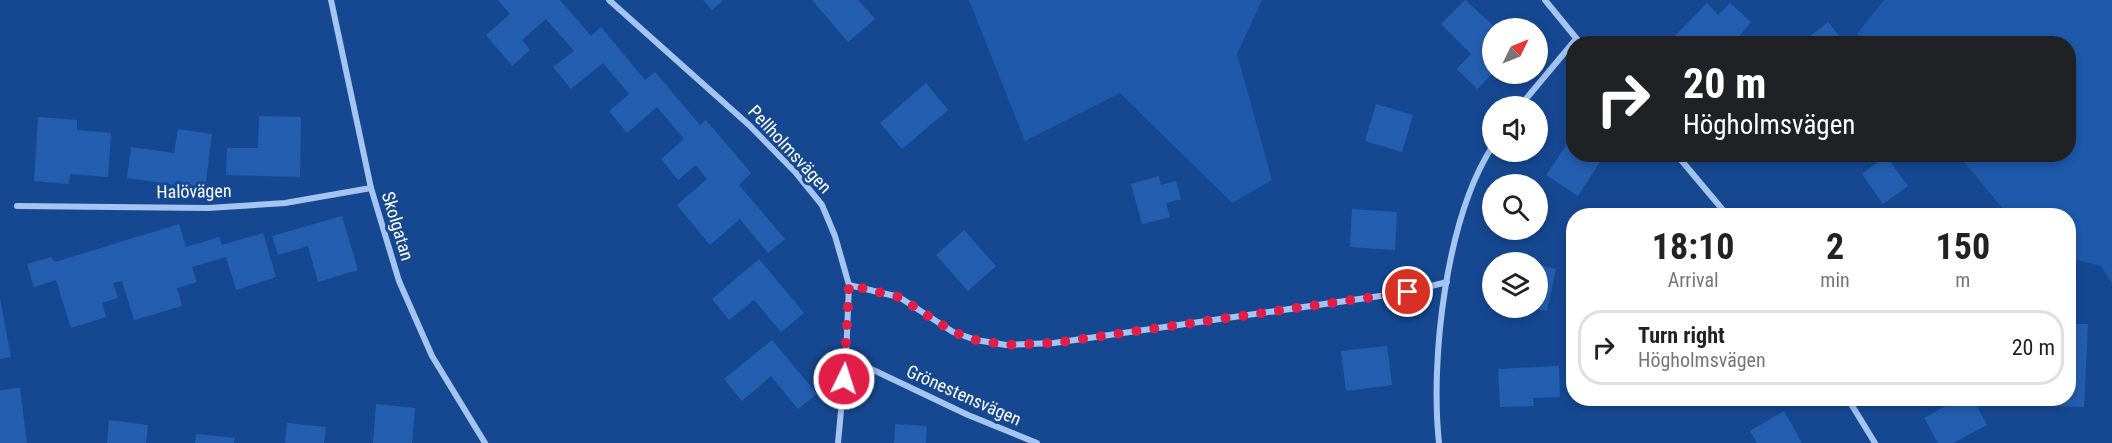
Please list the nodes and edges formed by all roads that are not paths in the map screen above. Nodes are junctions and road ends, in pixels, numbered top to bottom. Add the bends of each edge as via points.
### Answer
1 (331, 0) edge
2 (609, 0) edge
3 (1545, 0) edge
4 (1575, 36) edge
5 (1566, 55) edge
6 (1529, 96) edge
7 (1485, 162) edge
8 (1683, 162) edge
9 (371, 188) junction
10 (16, 206) dead end
11 (1721, 208) edge
12 (1447, 282) junction
13 (849, 285) junction
14 (846, 357) junction
15 (1852, 406) edge
16 (485, 443) edge
17 (838, 443) edge
18 (1037, 443) edge
19 (1438, 443) edge
20 (1875, 443) edge

1 - 9 street, Skolgatan
2 - 13 street, Pellholmsvägen via 749,125 796,173 822,205
3 - 4 street
5 - 6 street
7 - 12 street via 1469,196
8 - 11 street
9 - 10 street, Halövägen via 285,203 208,208
9 - 16 street, Skolgatan via 399,281 432,356
12 - 13 street via 1408,292 1054,343 1006,345 953,332 899,297
12 - 19 street via 1439,336
13 - 14 street, Pellholmsvägen
14 - 17 street, Pellholmsvägen
14 - 18 street, Grönestensvägen
15 - 20 street

